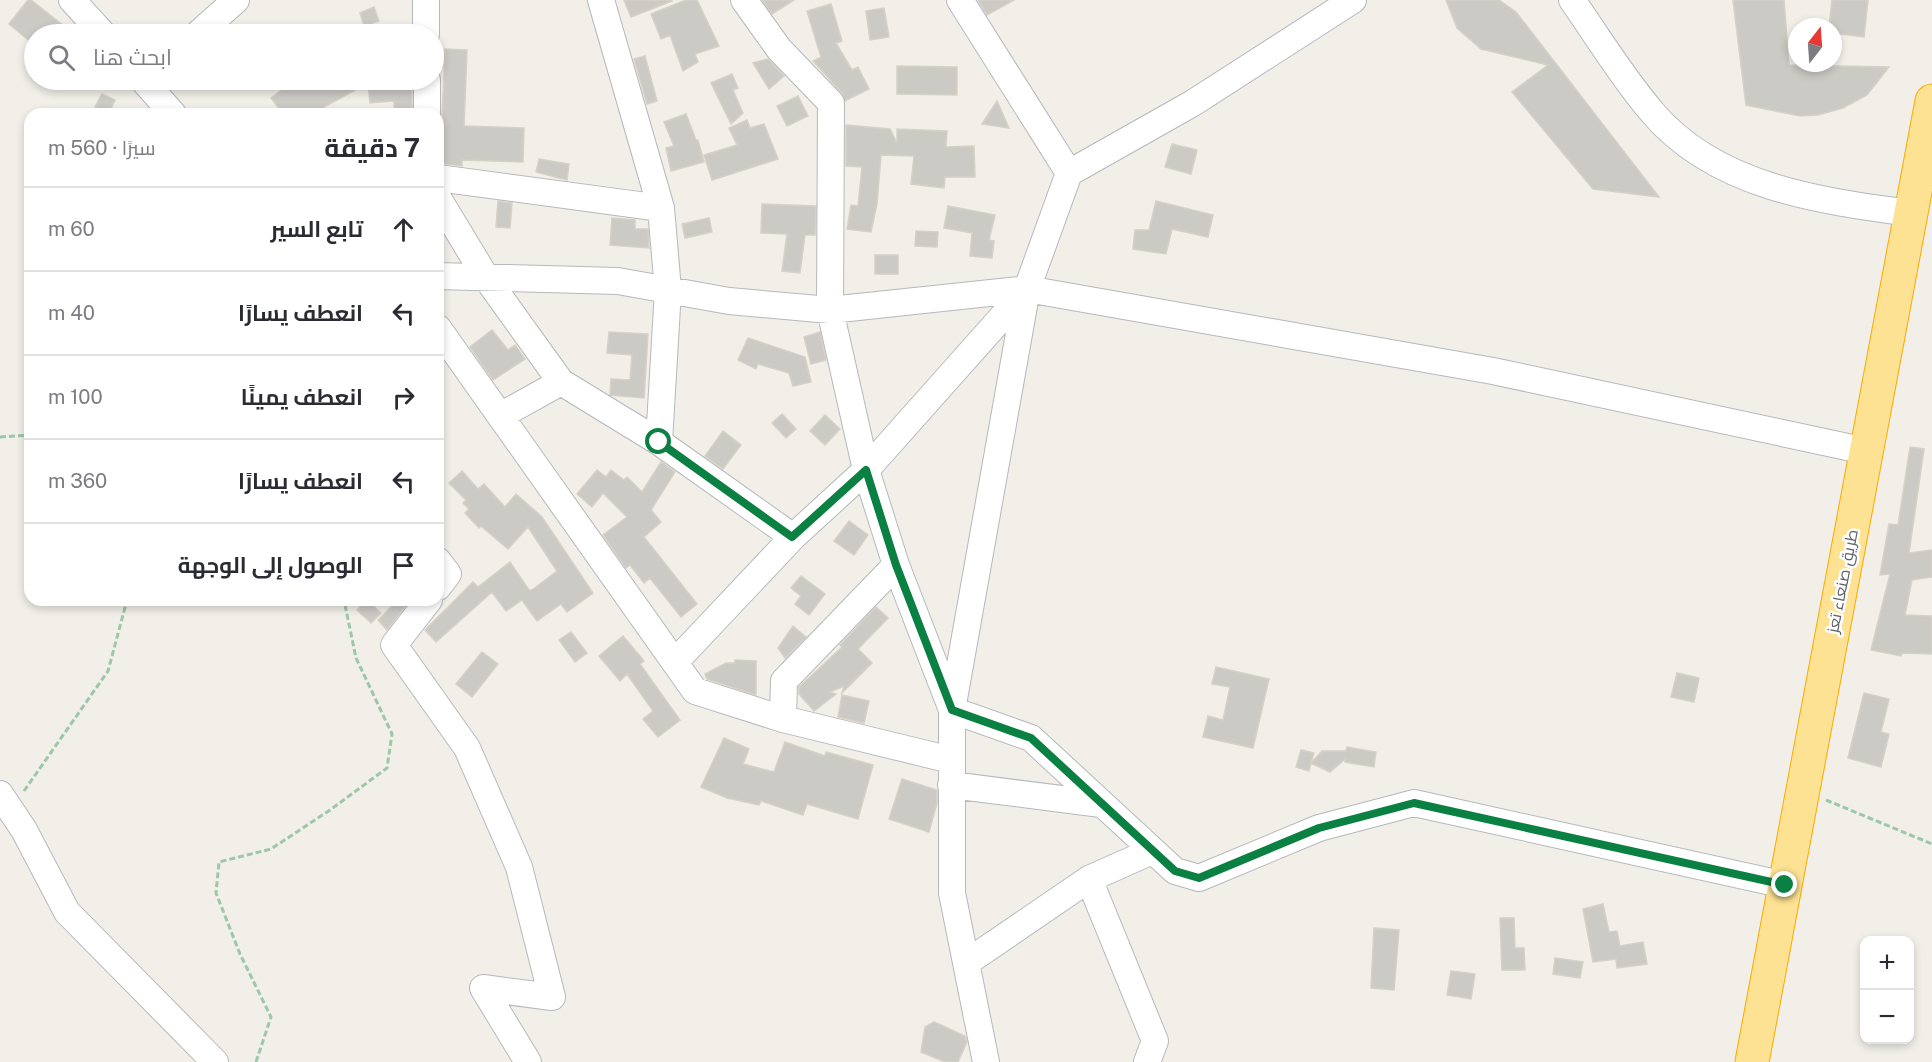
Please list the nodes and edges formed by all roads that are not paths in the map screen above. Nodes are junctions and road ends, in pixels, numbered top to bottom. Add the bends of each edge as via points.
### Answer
1 (72, 0) edge
2 (236, 0) edge
3 (426, 0) edge
4 (601, 0) edge
5 (744, 0) edge
6 (960, 0) edge
7 (1353, 0) edge
8 (1572, 0) edge
9 (94, 24) edge
10 (209, 24) edge
11 (426, 24) edge
12 (153, 90) edge
13 (427, 90) edge
14 (1932, 101) edge
15 (168, 108) edge
16 (427, 108) edge
17 (1069, 173) junction
18 (444, 179) edge
19 (444, 208) edge
20 (661, 208) junction
21 (1911, 213) junction
22 (444, 276) edge
23 (487, 279) junction
24 (1027, 289) junction
25 (668, 290) junction
26 (830, 310) junction
27 (444, 337) edge
28 (561, 382) junction
29 (500, 416) junction
30 (659, 442) junction
31 (1866, 451) junction
32 (866, 470) junction
33 (792, 537) junction
34 (896, 565) junction
35 (424, 606) edge
36 (675, 662) junction
37 (952, 710) junction
38 (783, 719) junction
39 (951, 760) junction
40 (951, 785) junction
41 (5, 802) edge
42 (1101, 804) junction
43 (1152, 851) junction
44 (1089, 879) junction
45 (1785, 885) junction
46 (966, 963) junction
47 (215, 1062) edge
48 (528, 1062) edge
49 (986, 1062) edge
50 (1147, 1062) edge
51 (1752, 1062) edge

1 - 9 street
2 - 10 street
3 - 11 street
4 - 20 street
5 - 26 street via 779,49 831,103
6 - 17 street
7 - 17 street via 1192,103
8 - 21 street via 1653,113 1694,151 1760,183 1820,201
12 - 15 street
13 - 16 street
14 - 21 highway, طريق صنعاء تعز
17 - 24 street
18 - 20 street
19 - 23 street
20 - 25 street
21 - 31 highway, طريق صنعاء تعز
22 - 23 street
23 - 25 street via 618,281
23 - 28 street
24 - 26 street
24 - 31 street via 1493,371
24 - 32 street
24 - 37 street
25 - 26 street via 729,301
25 - 30 street
26 - 32 street
27 - 29 street
28 - 29 street
28 - 30 street
29 - 36 street
30 - 33 street
31 - 45 highway, طريق صنعاء تعز
32 - 33 street
32 - 34 street
33 - 36 street
34 - 37 street
34 - 38 street via 784,681
35 - 48 street via 394,645 467,748 519,867 552,997 483,988
36 - 38 street via 695,691
37 - 39 street
37 - 42 street via 1031,738
38 - 39 street
39 - 40 street
40 - 42 street
40 - 46 street via 952,893
41 - 47 street via 67,912
42 - 43 street
43 - 44 street
43 - 45 street via 1175,871 1199,878 1319,828 1414,803
44 - 46 street
44 - 50 street via 1155,1041
45 - 51 highway, طريق صنعاء تعز
46 - 49 street

